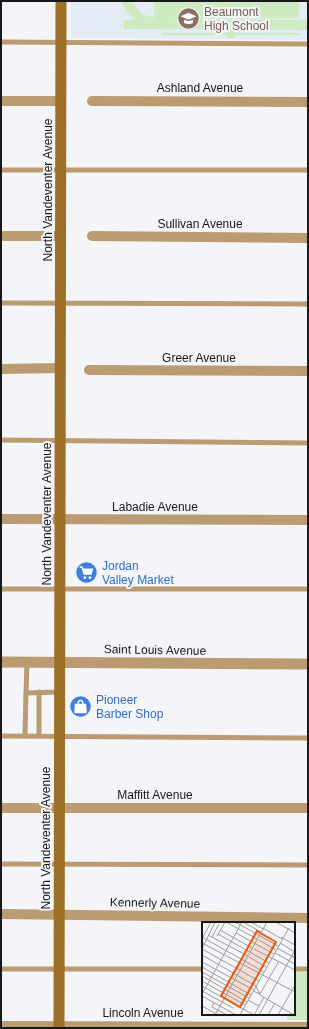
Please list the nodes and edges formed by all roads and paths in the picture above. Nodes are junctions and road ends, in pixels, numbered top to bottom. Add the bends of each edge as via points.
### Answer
1 (61, 1) edge
2 (1, 42) edge
3 (61, 42) junction
4 (308, 44) edge
5 (61, 100) junction
6 (1, 101) edge
7 (92, 101) dead end
8 (308, 102) edge
9 (1, 170) edge
10 (61, 170) junction
11 (308, 170) edge
12 (1, 236) edge
13 (60, 236) junction
14 (92, 236) dead end
15 (308, 238) edge
16 (1, 303) edge
17 (60, 303) junction
18 (308, 304) edge
19 (60, 368) junction
20 (1, 369) edge
21 (89, 370) dead end
22 (308, 371) edge
23 (1, 440) edge
24 (60, 441) junction
25 (308, 443) edge
26 (1, 519) edge
27 (60, 519) junction
28 (308, 520) edge
29 (1, 589) edge
30 (60, 589) junction
31 (308, 589) edge
32 (27, 661) junction
33 (1, 662) edge
34 (59, 662) junction
35 (308, 664) edge
36 (39, 692) junction
37 (59, 692) junction
38 (26, 693) junction
39 (25, 735) junction
40 (39, 735) junction
41 (59, 735) junction
42 (1, 736) edge
43 (308, 738) edge
44 (59, 807) junction
45 (1, 808) edge
46 (308, 808) edge
47 (1, 864) edge
48 (59, 864) junction
49 (308, 865) edge
50 (1, 914) edge
51 (59, 914) junction
52 (308, 918) edge
53 (1, 969) edge
54 (59, 969) junction
55 (202, 969) edge
56 (295, 970) edge
57 (308, 970) edge
58 (1, 1026) edge
59 (59, 1027) edge
60 (308, 1027) edge
61 (290, 1028) edge

1 - 3 main road, North Vandeventer Avenue
2 - 3 lane
3 - 4 lane
3 - 5 main road, North Vandeventer Avenue
5 - 6 street
5 - 10 main road, North Vandeventer Avenue
7 - 8 street, Ashland Avenue
9 - 10 lane
10 - 11 lane
10 - 13 main road, North Vandeventer Avenue
12 - 13 street
13 - 17 main road, North Vandeventer Avenue
14 - 15 street, Sullivan Avenue
16 - 17 lane
17 - 18 lane
17 - 19 main road, North Vandeventer Avenue
19 - 20 street
19 - 24 main road, North Vandeventer Avenue
21 - 22 street, Greer Avenue
23 - 24 lane
24 - 25 lane
24 - 27 main road, North Vandeventer Avenue
26 - 27 street, Labadie Avenue
27 - 28 street, Labadie Avenue
27 - 30 main road, North Vandeventer Avenue
29 - 30 lane
30 - 31 lane
30 - 34 main road, North Vandeventer Avenue
32 - 33 street, Saint Louis Avenue
32 - 34 street, Saint Louis Avenue
32 - 38 lane
34 - 35 street, Saint Louis Avenue
34 - 37 main road, North Vandeventer Avenue
36 - 37 lane
36 - 38 lane
36 - 40 lane
37 - 41 main road, North Vandeventer Avenue
38 - 39 lane
39 - 40 lane
39 - 42 lane
40 - 41 lane
41 - 43 lane
41 - 44 main road, North Vandeventer Avenue
44 - 45 street, Maffitt Avenue
44 - 46 street, Maffitt Avenue
44 - 48 main road, North Vandeventer Avenue
47 - 48 lane
48 - 49 lane
48 - 51 main road, North Vandeventer Avenue
50 - 51 street, Kennerly Avenue
51 - 52 street, Kennerly Avenue
51 - 54 main road, North Vandeventer Avenue
53 - 54 lane
54 - 55 lane
54 - 59 main road, North Vandeventer Avenue
56 - 57 lane
58 - 59 street, Lincoln Avenue
59 - 61 street, Lincoln Avenue
60 - 61 street, Lincoln Avenue

